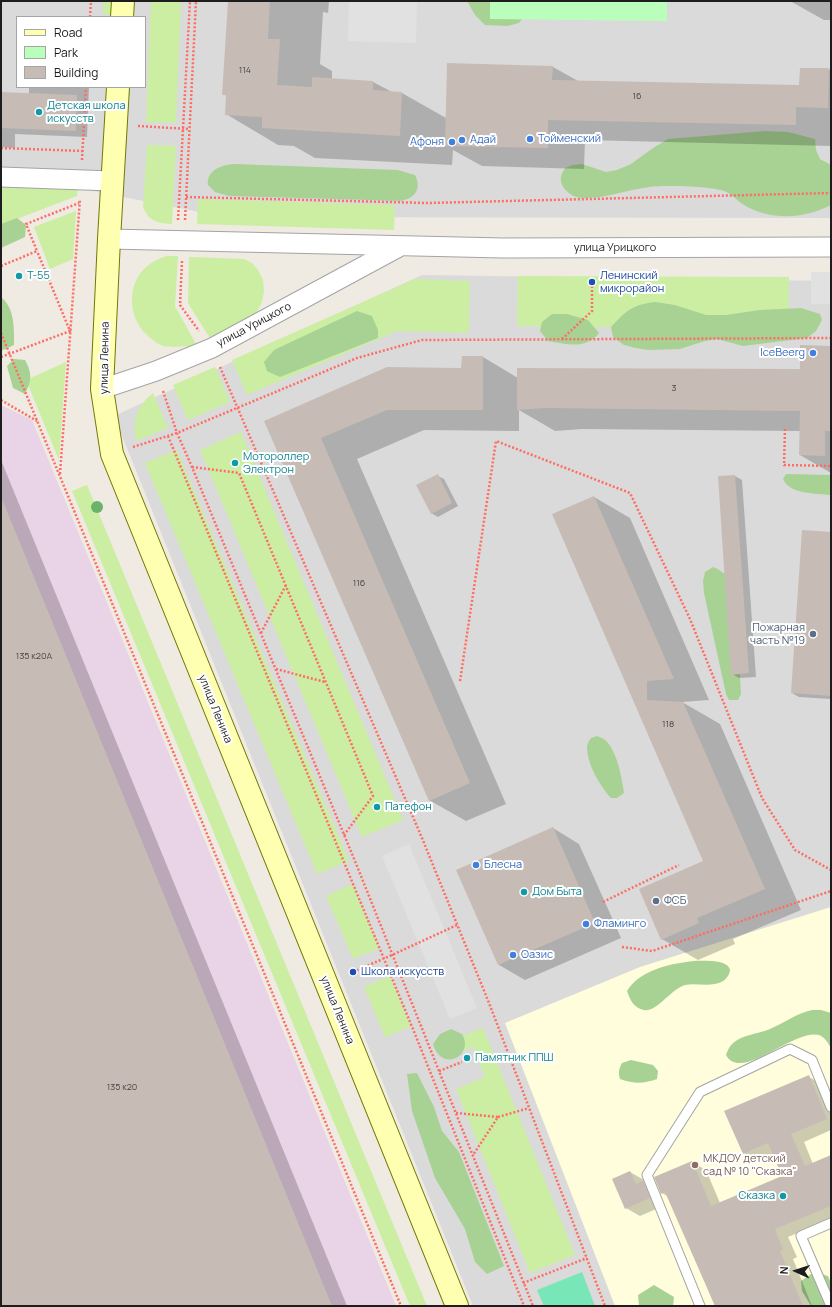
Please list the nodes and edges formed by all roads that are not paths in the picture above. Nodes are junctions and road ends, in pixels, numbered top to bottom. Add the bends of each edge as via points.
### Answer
1 (123, 1) edge
2 (122, 16) edge
3 (118, 88) edge
4 (1, 178) edge
5 (112, 181) junction
6 (109, 239) junction
7 (400, 246) junction
8 (831, 246) edge
9 (102, 389) junction
10 (831, 1107) edge
11 (831, 1223) edge
12 (457, 1306) edge
13 (700, 1306) edge
14 (830, 1306) edge

1 - 2 street
3 - 5 street, улица Ленина
4 - 5 street
5 - 6 street, улица Ленина
6 - 7 street, улица Урицкого
6 - 9 street, улица Ленина
7 - 8 street, улица Урицкого
7 - 9 street, улица Урицкого via 212,348
9 - 12 street, улица Ленина via 112,454
10 - 13 lane via 812,1060 790,1049 700,1092 647,1175
11 - 14 lane via 801,1236

